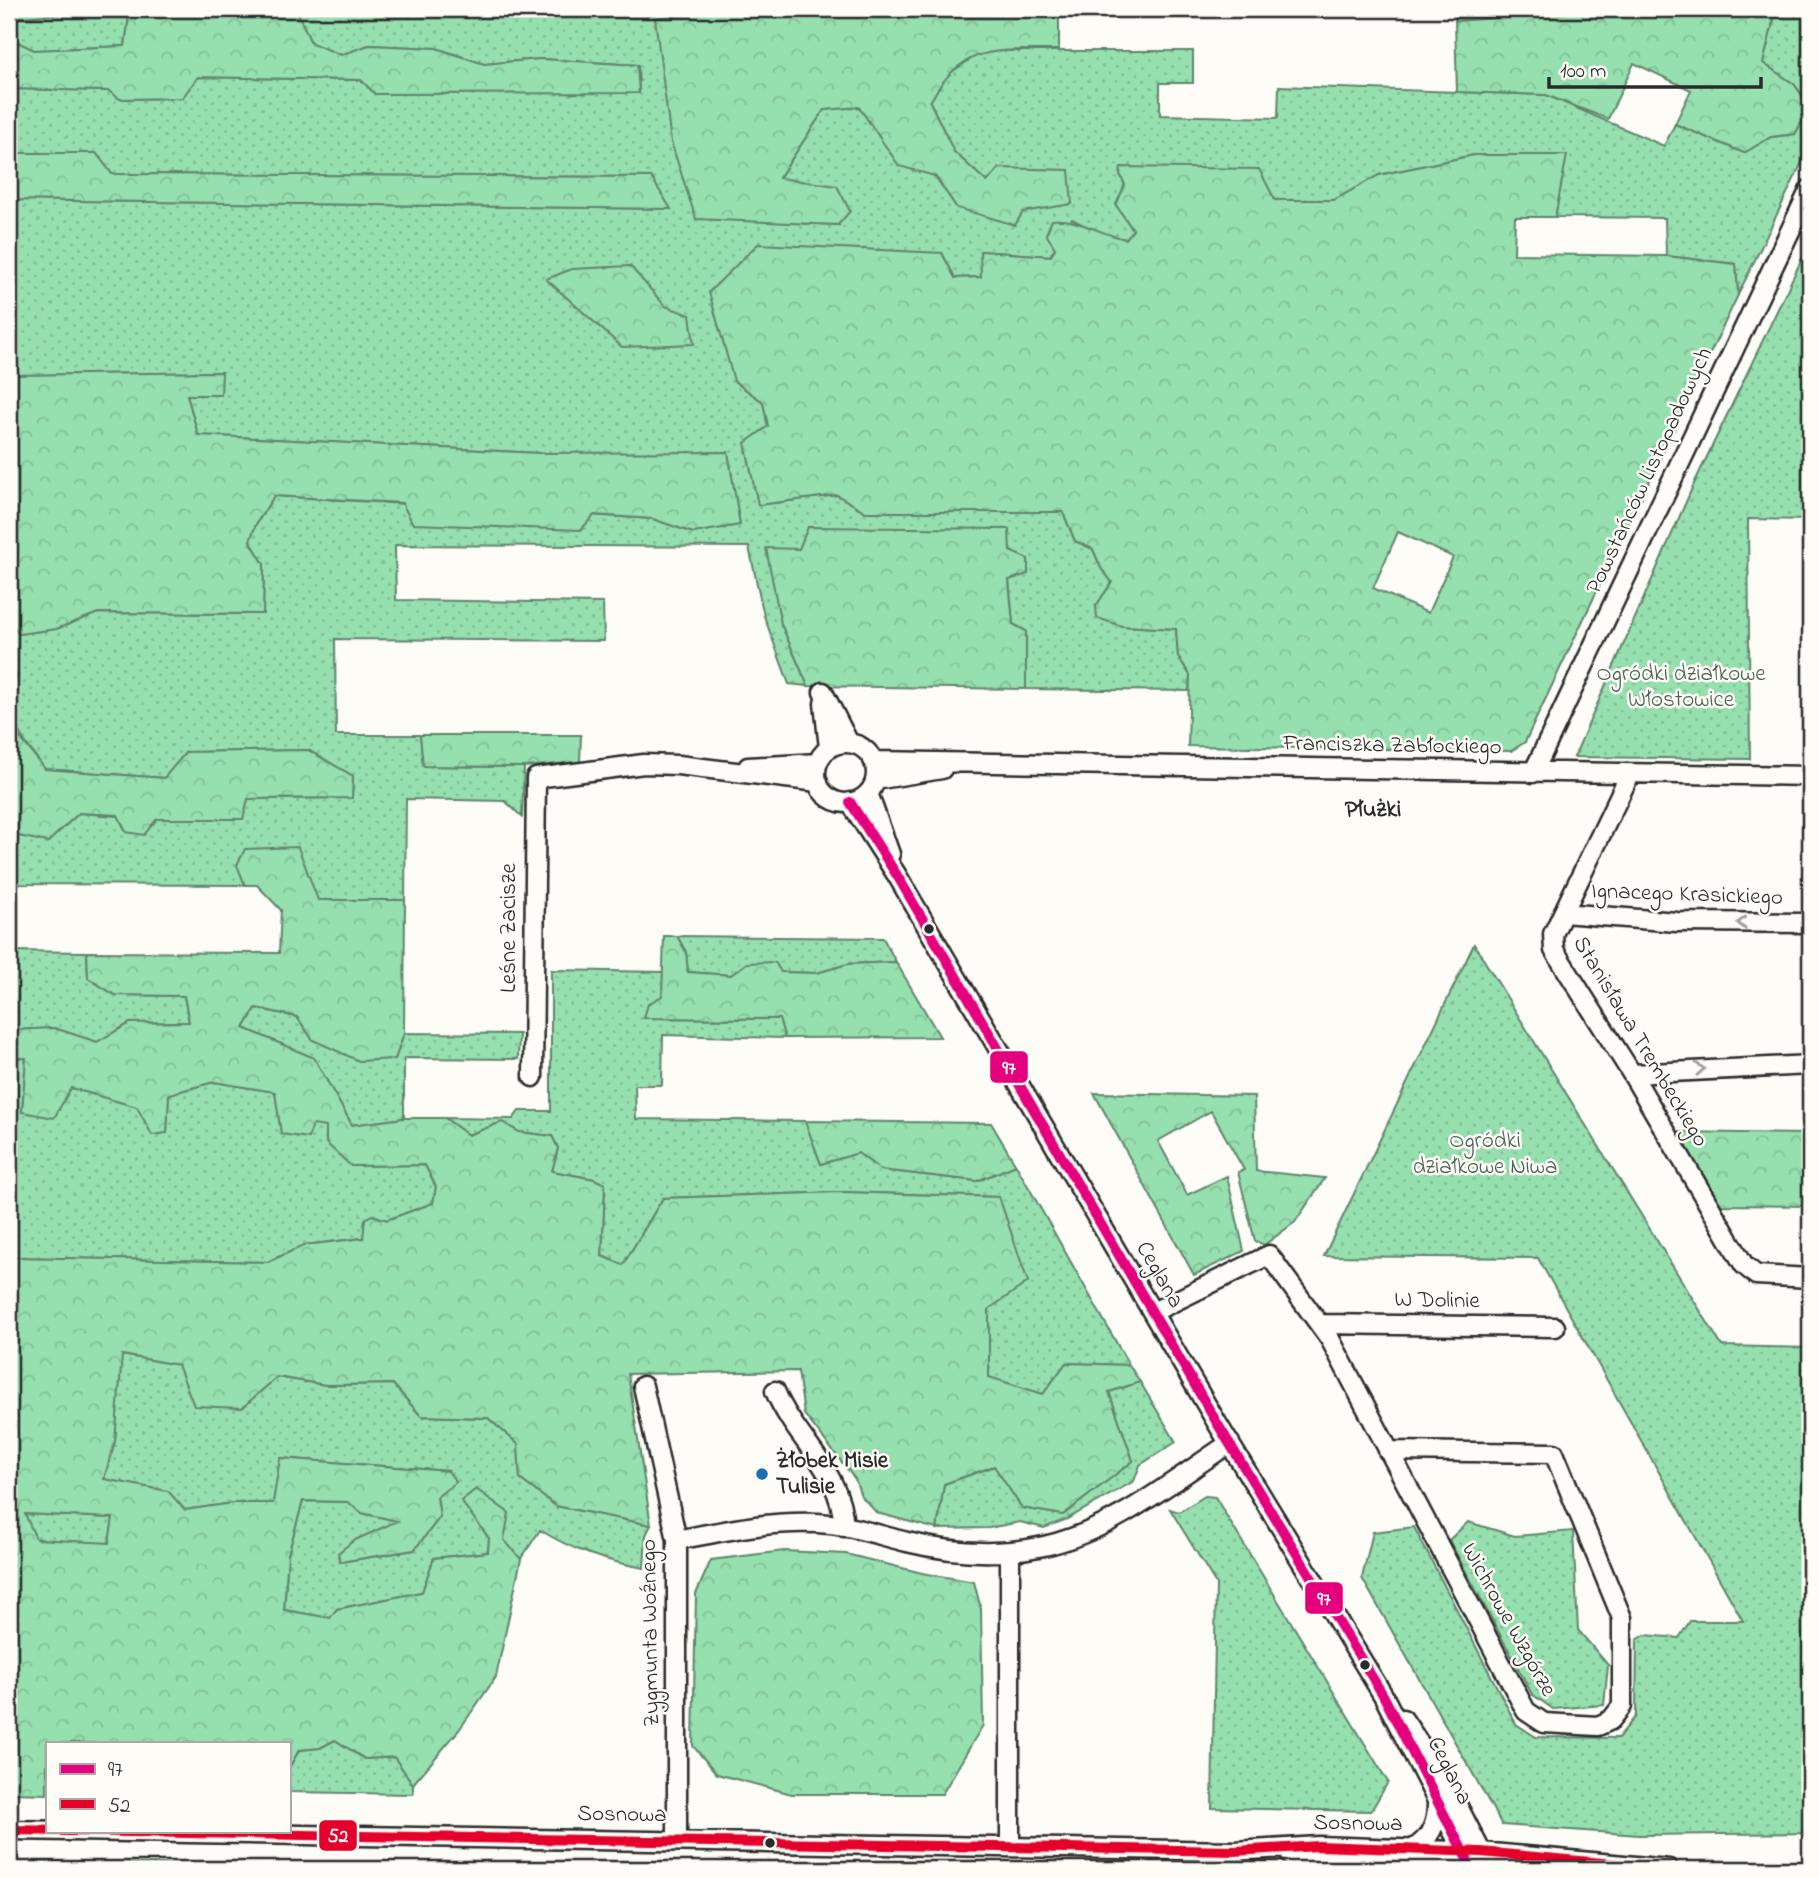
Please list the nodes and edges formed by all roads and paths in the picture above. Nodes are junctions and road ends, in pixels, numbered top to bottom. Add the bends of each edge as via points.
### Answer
1 (1810, 189) edge
2 (849, 743) junction
3 (829, 748) junction
4 (874, 761) junction
5 (818, 763) junction
6 (973, 763) junction
7 (722, 771) junction
8 (1533, 774) junction
9 (1629, 776) junction
10 (1810, 776) edge
11 (818, 782) junction
12 (872, 787) junction
13 (850, 802) junction
14 (898, 877) junction
15 (1563, 914) junction
16 (1810, 923) edge
17 (1810, 1065) edge
18 (1632, 1074) junction
19 (533, 1077) dead end
20 (1810, 1278) edge
21 (1153, 1312) junction
22 (1319, 1324) junction
23 (1555, 1327) dead end
24 (643, 1387) dead end
25 (775, 1391) dead end
26 (1230, 1443) junction
27 (1388, 1451) junction
28 (844, 1527) junction
29 (677, 1540) junction
30 (1010, 1552) junction
31 (1383, 1695) junction
32 (1437, 1804) junction
33 (9, 1830) edge
34 (46, 1831) edge
35 (143, 1832) edge
36 (677, 1840) junction
37 (1010, 1846) junction
38 (1413, 1849) junction
39 (1235, 1851) junction
40 (1462, 1851) junction
41 (1481, 1852) junction
42 (1466, 1869) edge
43 (1472, 1869) edge
44 (1490, 1869) edge
45 (1666, 1869) edge

1 - 8 street, Powstańców Listopadowych
2 - 3 street
2 - 3 street via 823,692
2 - 4 street via 868,752
3 - 5 street
4 - 6 street, Franciszka Zabłockiego
4 - 12 street
5 - 7 street
5 - 11 street
6 - 8 street, Franciszka Zabłockiego
6 - 12 street, Franciszka Zabłockiego
7 - 11 street
7 - 19 street, Leśne Zacisze via 644,764 536,778
8 - 9 street, Franciszka Zabłockiego
9 - 10 street, Franciszka Zabłockiego
9 - 15 street, Stanisława Trembeckiego
11 - 13 street via 830,798
12 - 13 street
12 - 14 street, Ceglana
13 - 14 street, Ceglana
14 - 21 street, Ceglana
16 -> 15 street, Ignacego Krasickiego via 1676,922
15 - 18 street, Stanisława Trembeckiego via 1553,934 1554,950
18 -> 17 street
18 - 20 street, Stanisława Trembeckiego via 1744,1265 1756,1275
21 - 22 street, Wichrowe Wzgórze via 1269,1255
21 - 26 street, Ceglana
22 - 23 street, W Dolinie
22 - 27 street, Wichrowe Wzgórze
24 - 29 street, Zygmunta Woźnego
25 - 28 street via 786,1418 836,1488 843,1502
26 - 30 street via 1098,1527 1046,1546
26 - 31 street, Ceglana
27 - 27 street, Wichrowe Wzgórze via 1554,1453 1622,1618 1622,1706 1611,1720 1598,1726 1544,1723 1526,1711
28 - 29 street via 768,1523
28 - 30 street via 943,1550
29 - 36 street, Zygmunta Woźnego
30 - 37 street
31 - 32 street, Ceglana
31 - 41 street, Ceglana via 1426,1749
32 - 38 street via 1437,1820 1422,1844
32 - 40 street, Ceglana
33 - 34 street, Sosnowa
35 - 36 street, Sosnowa
36 - 37 street, Sosnowa
37 - 39 street, Sosnowa
38 - 39 street, Sosnowa via 1319,1846
38 - 40 street, Sosnowa
39 - 42 street, Sosnowa
40 - 41 street, Sosnowa
40 - 43 street, Ceglana
41 - 44 street, Ceglana
41 - 45 street, Sosnowa

